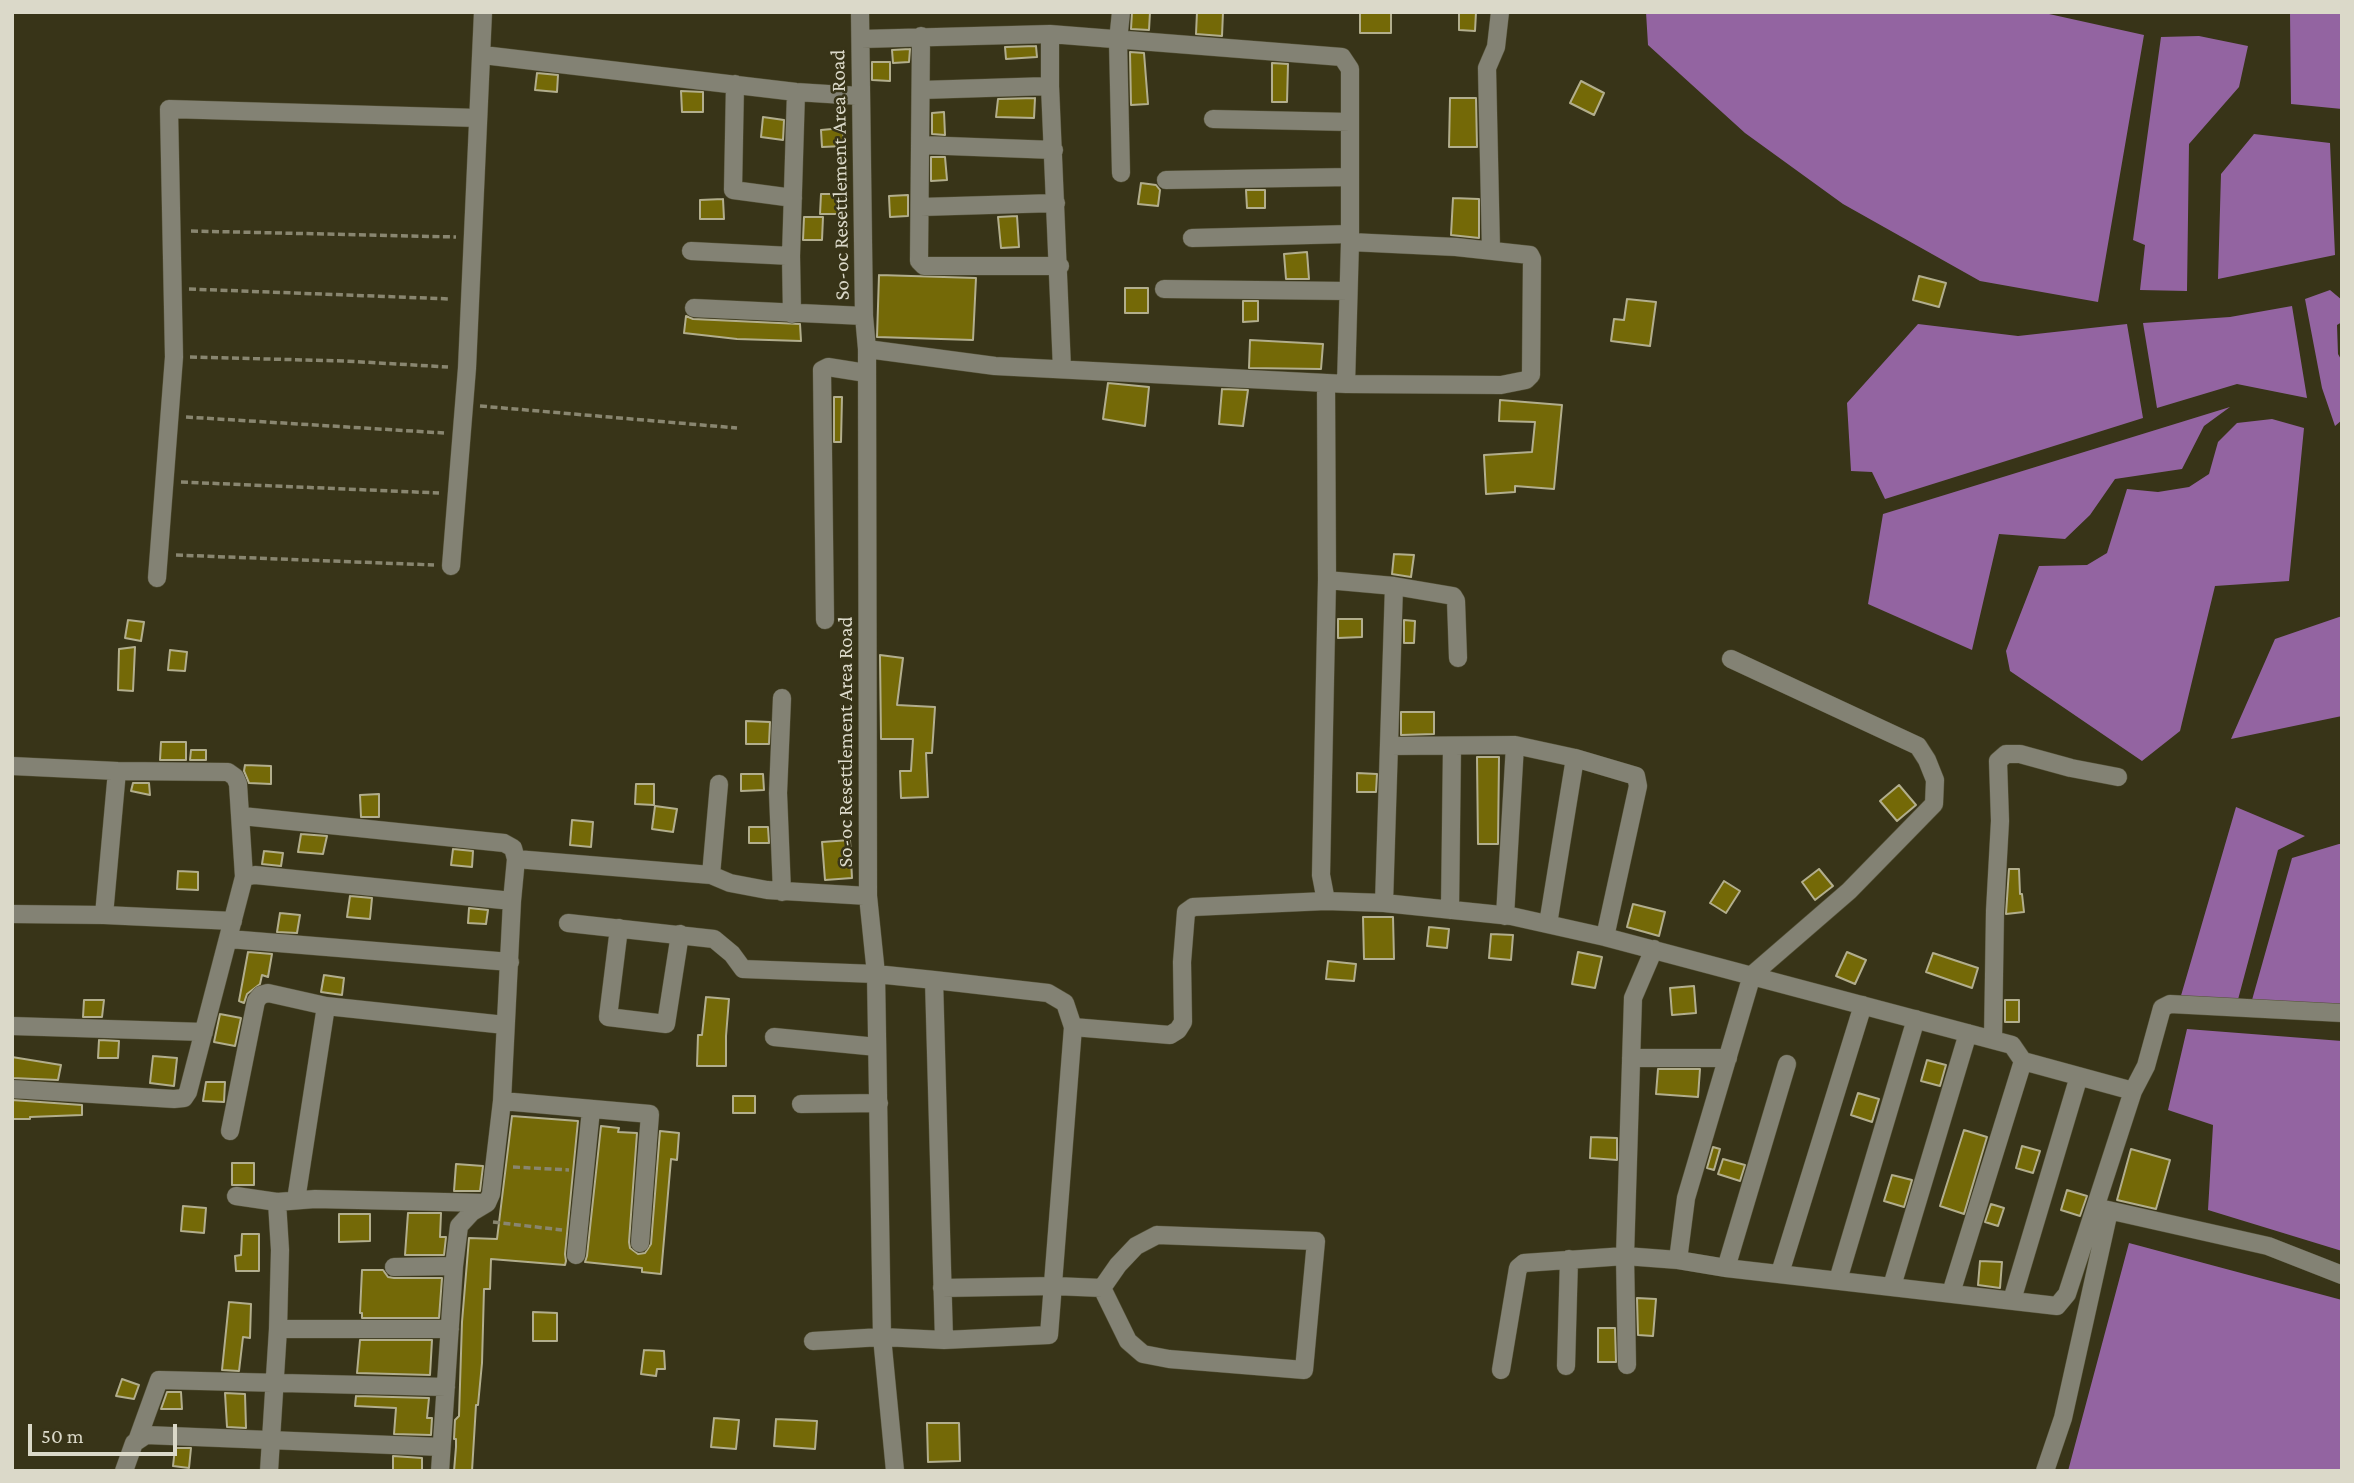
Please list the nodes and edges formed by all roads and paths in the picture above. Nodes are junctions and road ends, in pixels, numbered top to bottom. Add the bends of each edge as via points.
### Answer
1 (483, 12) edge
2 (860, 12) edge
3 (1121, 12) edge
4 (1500, 12) edge
5 (1050, 34) junction
6 (921, 36) junction
7 (862, 39) junction
8 (1118, 41) junction
9 (483, 55) junction
10 (734, 84) junction
11 (1050, 86) junction
12 (921, 90) junction
13 (796, 92) junction
14 (860, 96) junction
15 (478, 118) junction
16 (1213, 119) dead end
17 (1350, 122) junction
18 (920, 145) junction
19 (1054, 150) junction
20 (1121, 173) dead end
21 (1350, 177) junction
22 (1166, 180) dead end
23 (793, 198) junction
24 (1056, 203) junction
25 (921, 207) junction
26 (171, 230) junction
27 (473, 238) junction
28 (1192, 238) dead end
29 (1350, 238) junction
30 (1491, 250) junction
31 (691, 251) dead end
32 (791, 256) junction
33 (1059, 266) junction
34 (173, 288) junction
35 (1164, 289) dead end
36 (1348, 290) junction
37 (470, 300) junction
38 (694, 308) dead end
39 (792, 314) junction
40 (864, 316) junction
41 (867, 349) junction
42 (174, 357) junction
43 (467, 368) junction
44 (1062, 369) junction
45 (866, 373) junction
46 (1326, 384) junction
47 (1346, 384) junction
48 (464, 404) junction
49 (170, 416) junction
50 (737, 428) dead end
51 (461, 434) junction
52 (165, 481) junction
53 (456, 494) junction
54 (159, 554) junction
55 (451, 566) joint
56 (157, 578) dead end
57 (1326, 580) junction
58 (1394, 586) junction
59 (825, 620) dead end
60 (1458, 658) dead end
61 (1731, 659) dead end
62 (782, 698) dead end
63 (1515, 745) junction
64 (1452, 746) junction
65 (1389, 747) junction
66 (1576, 758) junction
67 (12, 765) edge
68 (117, 771) junction
69 (2118, 777) dead end
70 (719, 784) dead end
71 (242, 816) junction
72 (516, 859) junction
73 (712, 876) junction
74 (244, 877) junction
75 (782, 892) junction
76 (868, 896) junction
77 (512, 901) junction
78 (1326, 901) junction
79 (1384, 903) junction
80 (1450, 910) junction
81 (12, 914) edge
82 (104, 915) junction
83 (1504, 916) junction
84 (568, 923) dead end
85 (1548, 925) junction
86 (618, 928) junction
87 (231, 930) junction
88 (680, 934) junction
89 (1605, 937) junction
90 (1654, 949) junction
91 (510, 962) junction
92 (876, 974) junction
93 (1752, 975) junction
94 (934, 980) junction
95 (1863, 1005) junction
96 (326, 1006) junction
97 (2342, 1013) edge
98 (1916, 1019) junction
99 (505, 1025) junction
100 (12, 1026) edge
101 (1073, 1027) junction
102 (204, 1032) junction
103 (1968, 1033) junction
104 (774, 1037) dead end
105 (1993, 1040) junction
106 (877, 1047) junction
107 (1630, 1058) junction
108 (1728, 1058) junction
109 (2023, 1061) junction
110 (1787, 1064) dead end
111 (2079, 1076) junction
112 (12, 1089) edge
113 (2133, 1091) junction
114 (502, 1101) junction
115 (879, 1103) junction
116 (801, 1104) dead end
117 (591, 1110) junction
118 (230, 1131) dead end
119 (493, 1166) junction
120 (585, 1171) junction
121 (236, 1196) dead end
122 (296, 1200) junction
123 (277, 1202) junction
124 (487, 1203) junction
125 (2102, 1209) junction
126 (463, 1219) junction
127 (578, 1232) junction
128 (640, 1243) dead end
129 (576, 1255) dead end
130 (1625, 1256) junction
131 (1569, 1259) junction
132 (1678, 1260) junction
133 (454, 1266) junction
134 (394, 1267) dead end
135 (1726, 1268) junction
136 (1780, 1273) junction
137 (2342, 1275) edge
138 (1838, 1280) junction
139 (1054, 1286) junction
140 (1892, 1286) junction
141 (942, 1288) junction
142 (1102, 1288) junction
143 (1951, 1293) junction
144 (2012, 1300) junction
145 (278, 1329) junction
146 (450, 1329) junction
147 (882, 1337) junction
148 (944, 1340) junction
149 (813, 1341) dead end
150 (1627, 1365) dead end
151 (1566, 1366) dead end
152 (1502, 1370) dead end
153 (273, 1383) junction
154 (446, 1387) junction
155 (138, 1438) junction
156 (271, 1440) junction
157 (442, 1447) junction
158 (124, 1471) edge
159 (269, 1471) edge
160 (440, 1471) edge
161 (895, 1471) edge
162 (2045, 1471) edge

1 - 9 street
2 - 7 street, So-oc Resettlement Area Road
3 - 8 street
4 - 30 street via 1496,47 1487,68
5 - 6 street
5 - 8 street
5 - 11 street
6 - 7 street
6 - 12 street
7 - 14 street, So-oc Resettlement Area Road
8 - 17 street via 1342,57 1350,69
8 - 20 street
9 - 10 street
9 - 15 street
10 - 13 street
10 - 23 street via 733,190
11 - 12 street
11 - 19 street
12 - 18 street
13 - 14 street
13 - 23 street
14 - 40 street, So-oc Resettlement Area Road
15 - 26 street via 169,109
15 - 27 street
16 - 17 street
17 - 21 street
18 - 19 street
18 - 25 street
19 - 24 street
21 - 22 street
21 - 29 street
23 - 32 street
24 - 25 street
24 - 33 street
25 - 33 street via 919,261 924,265
26 - 27 path
26 - 34 street
27 - 37 street
28 - 29 street
29 - 30 street
29 - 36 street
30 - 47 street via 1526,253 1532,260 1529,378 1501,385
31 - 32 street
32 - 39 street
33 - 44 street
34 - 37 path
34 - 42 street
35 - 36 street
36 - 47 street
37 - 43 street
38 - 39 street
39 - 40 street
40 - 41 street, So-oc Resettlement Area Road
41 - 44 street via 995,366
41 - 45 street, So-oc Resettlement Area Road
42 - 43 path
42 - 49 street
43 - 48 street
44 - 46 street
45 - 59 street via 822,370
45 - 76 street, So-oc Resettlement Area Road
46 - 47 street
46 - 57 street
48 - 50 path
48 - 51 street
49 - 51 path
49 - 52 street
51 - 53 street
52 - 53 path
52 - 54 street
53 - 55 street
54 - 55 path
54 - 56 street
57 - 58 street
57 - 78 street via 1321,875
58 - 60 street via 1453,596
58 - 65 street
61 - 93 street via 1918,746 1935,780 1934,804 1849,891
62 - 75 street via 778,793
63 - 64 street
63 - 66 street
63 - 83 street
64 - 65 street
64 - 80 street
65 - 79 street
66 - 85 street
66 - 89 street via 1633,774 1638,780
67 - 68 street
68 - 71 street via 229,772 238,784
68 - 82 street
69 - 105 street via 2020,754 2006,754 1998,761
70 - 73 street
71 - 72 street via 504,843 513,848
71 - 74 street
72 - 73 street
72 - 77 street
73 - 75 street
74 - 77 street
74 - 87 street
75 - 76 street
76 - 92 street, So-oc Resettlement Area Road
77 - 91 street
78 - 79 street
78 - 101 street via 1193,907 1186,912 1183,1022 1178,1030 1170,1035
79 - 80 street
80 - 83 street
81 - 82 street
82 - 87 street
83 - 85 street
84 - 86 street
85 - 89 street
86 - 88 street
86 - 88 street via 608,1017 666,1024
87 - 91 street
87 - 102 street
88 - 92 street via 714,939 743,969
89 - 90 street
90 - 93 street
90 - 107 street via 1633,999
91 - 99 street
92 - 94 street
92 - 106 street, So-oc Resettlement Area Road
93 - 95 street
93 - 108 street
94 - 101 street via 1048,993 1065,1003
94 - 141 street
95 - 98 street
95 - 136 street
96 - 99 street
96 - 118 street via 268,993 256,1000
96 - 122 street
97 - 113 street via 2170,1004 2159,1013 2146,1066
98 - 103 street
98 - 138 street
99 - 114 street
100 - 102 street
101 - 139 street
102 - 112 street via 184,1097
103 - 105 street
103 - 140 street
104 - 106 street
105 - 109 street via 2012,1045
106 - 115 street, So-oc Resettlement Area Road
107 - 108 street
107 - 130 street
108 - 132 street via 1686,1198
109 - 111 street
109 - 143 street
110 - 135 street
111 - 113 street
111 - 144 street
113 - 125 street
114 - 117 street
114 - 119 street
115 - 116 street
115 - 147 street, So-oc Resettlement Area Road
117 - 120 street
117 - 128 street via 650,1114
119 - 120 path
119 - 124 street
120 - 127 street
121 - 123 street
122 - 123 street
122 - 124 street
123 - 145 street
124 - 126 street
125 - 137 street via 2268,1246
125 - 144 street via 2061,1303
125 - 162 street via 2063,1418
126 - 127 path
126 - 133 street
127 - 129 street
130 - 131 street
130 - 132 street
130 - 150 street
131 - 151 street
131 - 152 street via 1524,1263 1518,1268
132 - 135 street
133 - 134 street
133 - 146 street
135 - 136 street
136 - 138 street
138 - 140 street
139 - 141 street
139 - 142 street
139 - 148 street via 1049,1335
140 - 143 street
141 - 148 street
142 - 142 street via 1128,1341 1143,1354 1304,1370 1316,1241 1157,1235 1136,1247
143 - 144 street
145 - 146 street
145 - 153 street
146 - 154 street
147 - 148 street
147 - 149 street
147 - 161 street, So-oc Resettlement Area Road
153 - 154 street
153 - 155 street via 159,1380
153 - 156 street
154 - 157 street
155 - 156 street
155 - 158 street
156 - 157 street
156 - 159 street
157 - 160 street

